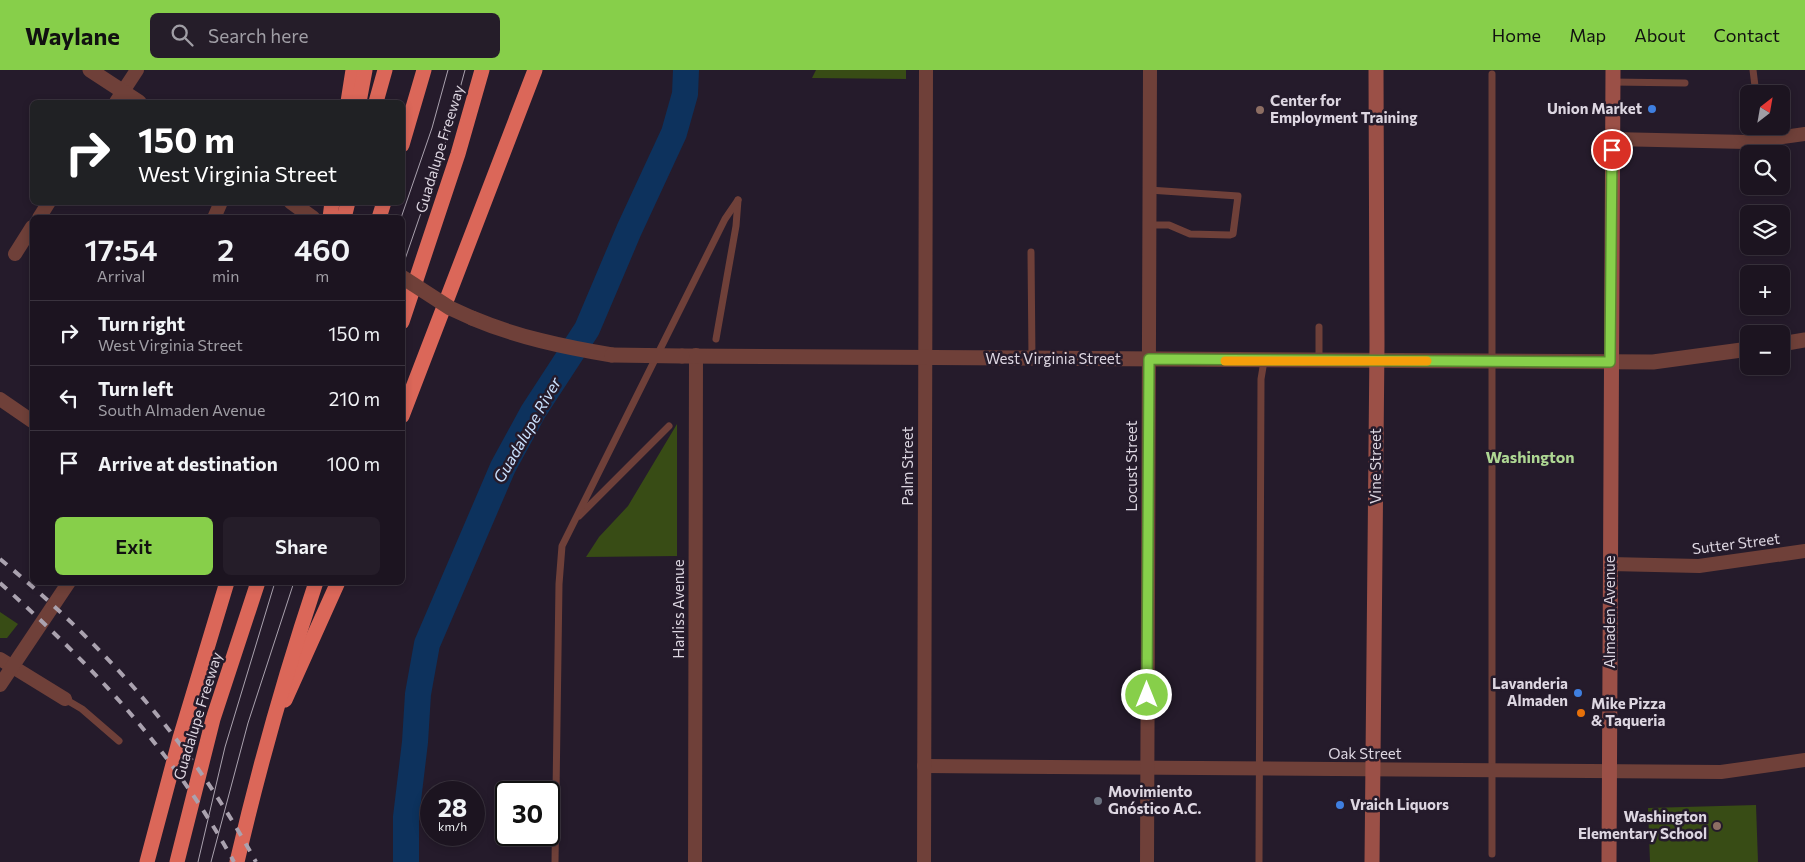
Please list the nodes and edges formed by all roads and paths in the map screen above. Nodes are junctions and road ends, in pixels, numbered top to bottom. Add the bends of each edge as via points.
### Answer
1 (90, 70) edge
2 (138, 70) edge
3 (353, 70) edge
4 (365, 70) edge
5 (385, 70) edge
6 (424, 70) edge
7 (482, 70) edge
8 (535, 70) edge
9 (544, 70) edge
10 (926, 70) edge
11 (1150, 70) edge
12 (1376, 70) edge
13 (1753, 70) edge
14 (1492, 74) dead end
15 (1613, 76) edge
16 (1685, 83) dead end
17 (1755, 85) edge
18 (119, 97) edge
19 (348, 100) edge
20 (359, 100) edge
21 (377, 100) edge
22 (1740, 134) edge
23 (1790, 134) edge
24 (1805, 134) edge
25 (405, 135) edge
26 (1612, 139) junction
27 (501, 161) junction
28 (1149, 190) junction
29 (295, 205) edge
30 (309, 215) edge
31 (1149, 225) junction
32 (30, 230) edge
33 (1031, 252) dead end
34 (15, 254) dead end
35 (405, 279) edge
36 (405, 313) edge
37 (1319, 327) dead end
38 (716, 339) dead end
39 (1805, 340) edge
40 (1790, 342) edge
41 (1740, 349) edge
42 (689, 356) junction
43 (925, 359) junction
44 (1149, 359) junction
45 (1032, 360) junction
46 (1264, 361) junction
47 (1319, 361) junction
48 (1376, 361) junction
49 (1493, 361) junction
50 (1610, 362) junction
51 (0, 399) edge
52 (405, 408) edge
53 (30, 420) edge
54 (669, 426) dead end
55 (573, 522) junction
56 (1805, 551) edge
57 (1610, 564) junction
58 (67, 585) edge
59 (226, 585) edge
60 (257, 585) edge
61 (315, 585) edge
62 (337, 585) edge
63 (0, 659) edge
64 (12, 667) junction
65 (0, 685) edge
66 (65, 699) joint
67 (266, 740) junction
68 (119, 741) dead end
69 (1805, 760) edge
70 (924, 766) junction
71 (1147, 769) junction
72 (1260, 770) junction
73 (1493, 770) junction
74 (1373, 771) junction
75 (1609, 771) junction
76 (1492, 854) dead end
77 (147, 862) edge
78 (177, 862) edge
79 (237, 862) edge
80 (555, 862) edge
81 (695, 862) edge
82 (924, 862) edge
83 (1147, 862) edge
84 (1259, 862) edge
85 (1372, 862) edge
86 (1609, 862) edge

1 - 18 street
2 - 18 street
3 - 19 highway
4 - 20 highway
5 - 21 highway
6 - 25 highway
7 - 36 highway, Guadalupe Freeway
8 - 27 highway
9 - 27 highway
10 - 43 street, Palm Street
11 - 28 street, Locust Street
12 - 48 main road, Vine Street
13 - 17 lane
14 - 49 lane
15 - 16 lane
15 - 26 main road, Almaden Avenue
22 - 26 street
23 - 24 street
26 - 50 main road, Almaden Avenue
27 - 52 highway
28 - 31 street, Locust Street
28 - 31 lane via 1238,196 1235,226 1230,235 1190,234 1169,225
29 - 30 street
31 - 44 street, Locust Street
32 - 34 street
33 - 45 lane
35 - 42 street, West Virginia Street, bridge via 472,318 538,340 612,355
37 - 47 lane
38 - 55 lane via 738,200 725,219
39 - 40 street
41 - 50 street, West Virginia Street via 1654,362
42 - 43 street, West Virginia Street
42 - 81 street, Harliss Avenue
43 - 45 street, West Virginia Street
43 - 70 street, Palm Street
44 - 45 street, West Virginia Street
44 - 46 street, West Virginia Street
44 - 71 street, Locust Street
46 - 47 street, West Virginia Street
46 - 72 lane via 1260,388
47 - 48 street, West Virginia Street
48 - 49 street, West Virginia Street
48 - 74 main road, Vine Street
49 - 50 street, West Virginia Street
49 - 73 lane
50 - 57 main road, Almaden Avenue
51 - 53 street
54 - 55 lane
55 - 80 lane via 562,546 559,584
56 - 57 street, Sutter Street via 1699,566
57 - 75 main road, Almaden Avenue
58 - 64 street
59 - 77 highway
60 - 78 highway, Guadalupe Freeway via 213,719
61 - 67 highway
62 - 67 highway
63 - 64 street
64 - 65 street
64 - 66 street
66 - 68 lane via 82,709
67 - 79 highway
69 - 75 street, Oak Street via 1721,772
70 - 71 street, Oak Street
70 - 82 street, Palm Street
71 - 72 street, Oak Street
71 - 83 street, Locust Street
72 - 74 street, Oak Street
72 - 84 lane
73 - 74 street, Oak Street
73 - 75 street, Oak Street
73 - 76 lane
74 - 85 main road, Vine Street
75 - 86 main road, Almaden Avenue

